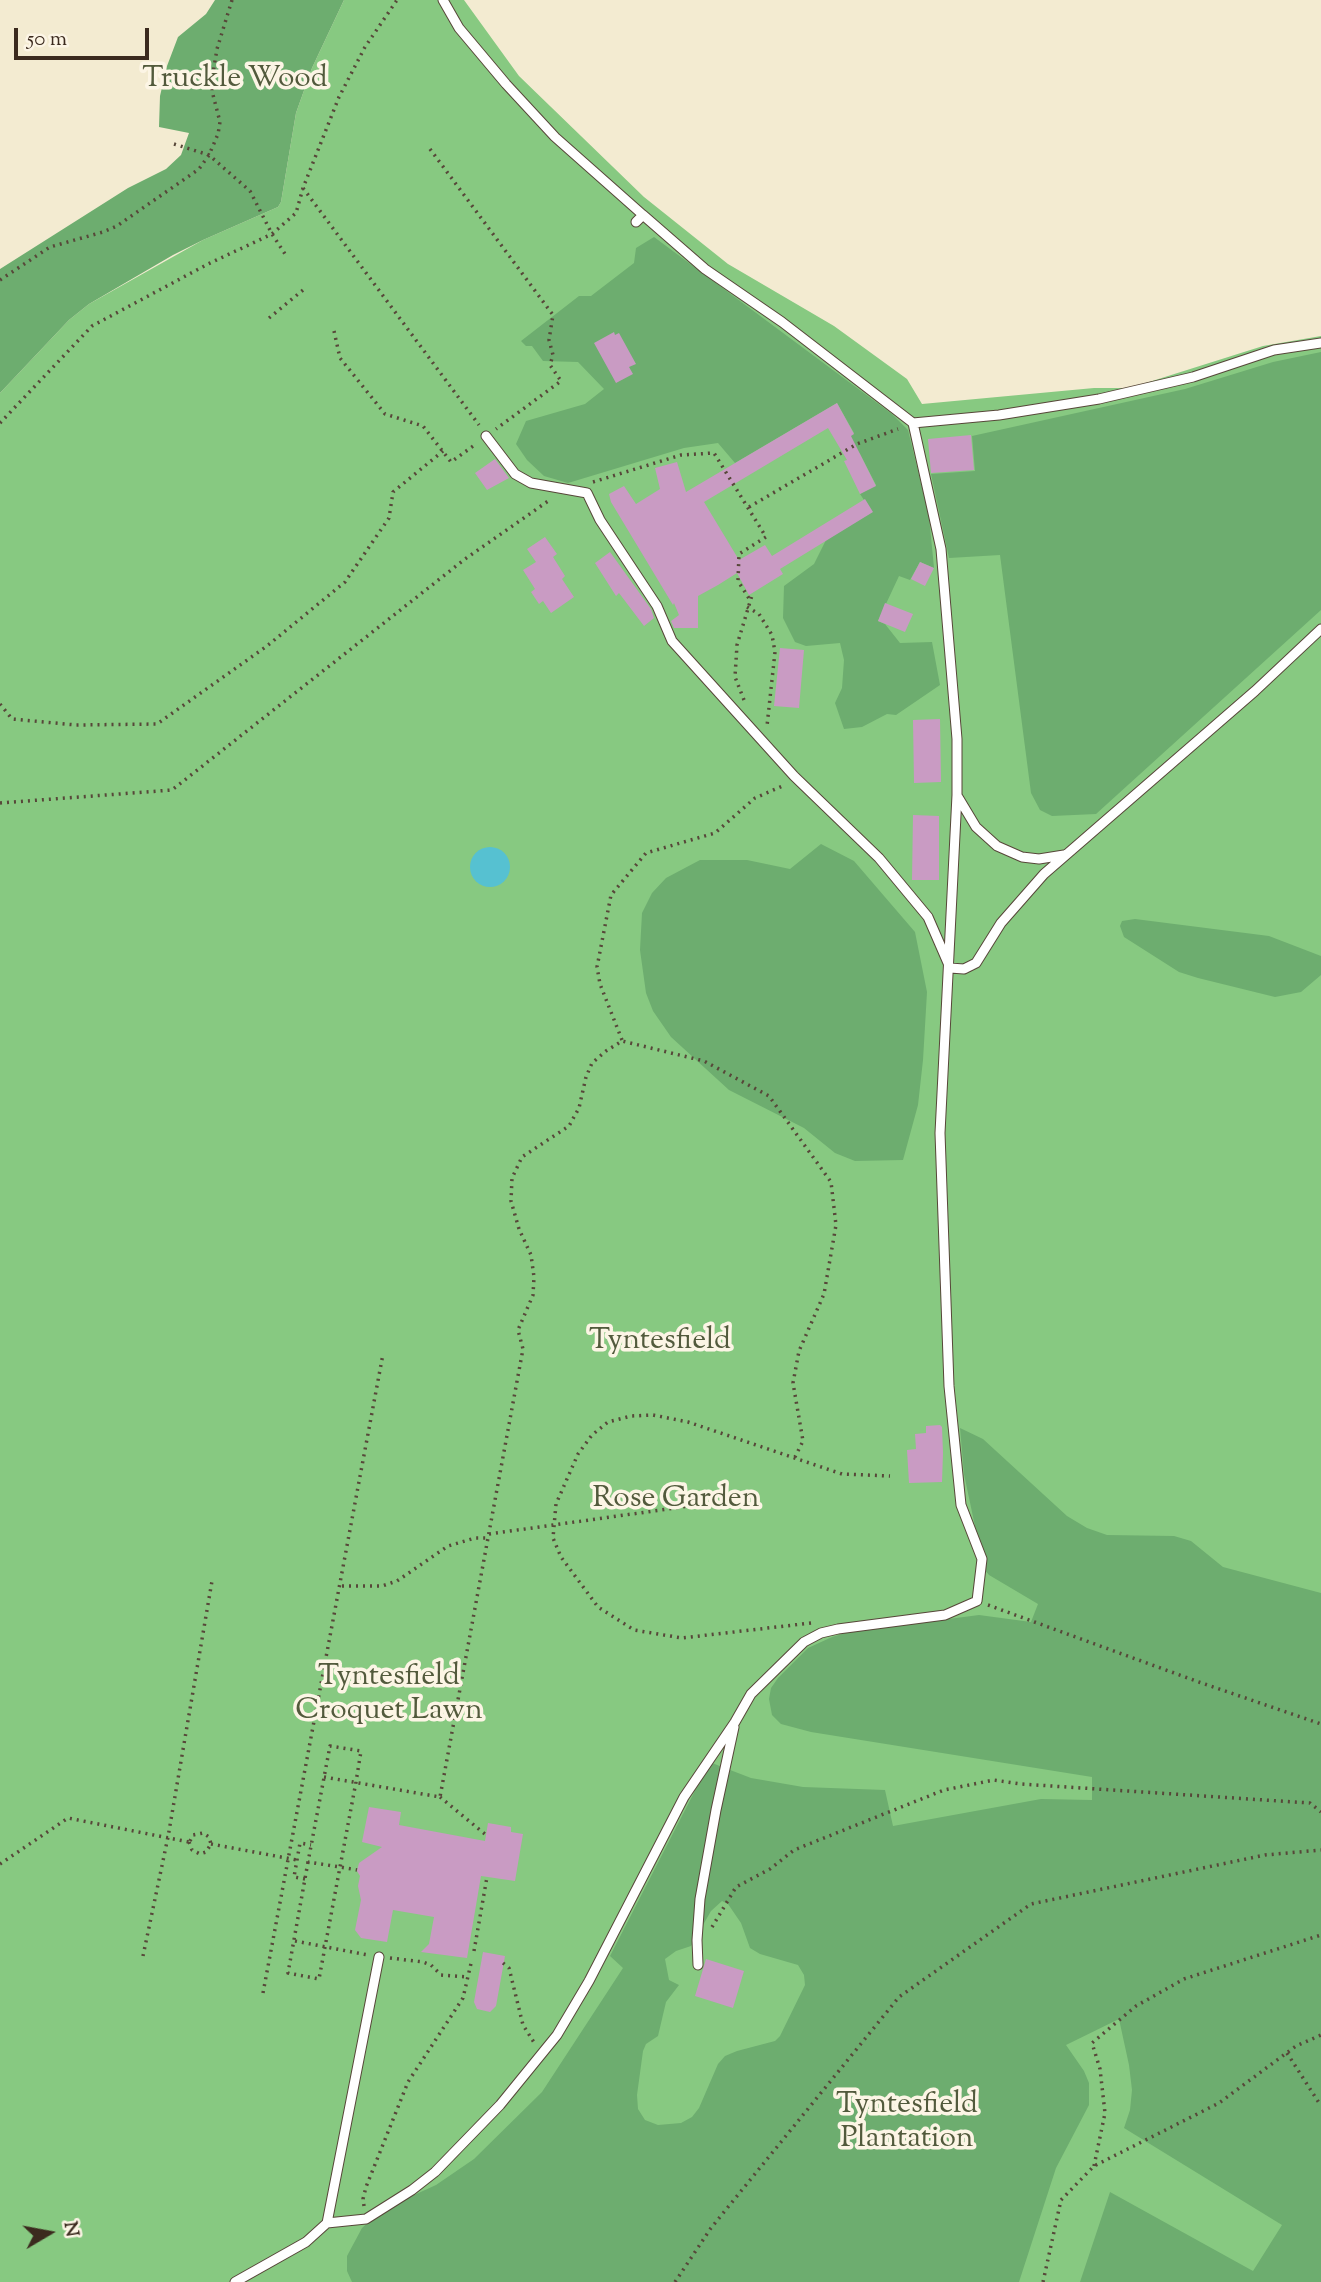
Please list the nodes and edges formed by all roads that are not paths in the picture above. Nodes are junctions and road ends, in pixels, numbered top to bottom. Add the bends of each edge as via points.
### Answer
1 (443, 0) edge
2 (1321, 343) edge
3 (913, 423) junction
4 (486, 436) road end
5 (1321, 629) edge
6 (957, 795) junction
7 (1068, 853) junction
8 (950, 968) junction
9 (736, 1722) junction
10 (379, 1957) road end
11 (698, 1965) dead end
12 (327, 2223) junction
13 (235, 2282) edge

1 - 3 lane via 459,28 506,84 639,219
2 - 3 lane via 1274,350 1099,399
3 - 6 lane via 940,549 954,692
4 - 8 lane via 515,474 531,483 587,493 657,606 672,641 794,776 904,887 928,917
5 - 7 lane
6 - 7 lane via 976,827 1004,849 1039,859
6 - 8 lane
7 - 8 lane via 1001,923 976,962 964,969
8 - 9 lane via 940,1133 949,1386 961,1505 982,1559 977,1601 945,1615 821,1633 804,1642 751,1694
9 - 11 lane via 700,1899
9 - 12 lane via 684,1797 589,1981 547,2049 435,2172 366,2219
10 - 12 lane
12 - 13 lane via 306,2242

